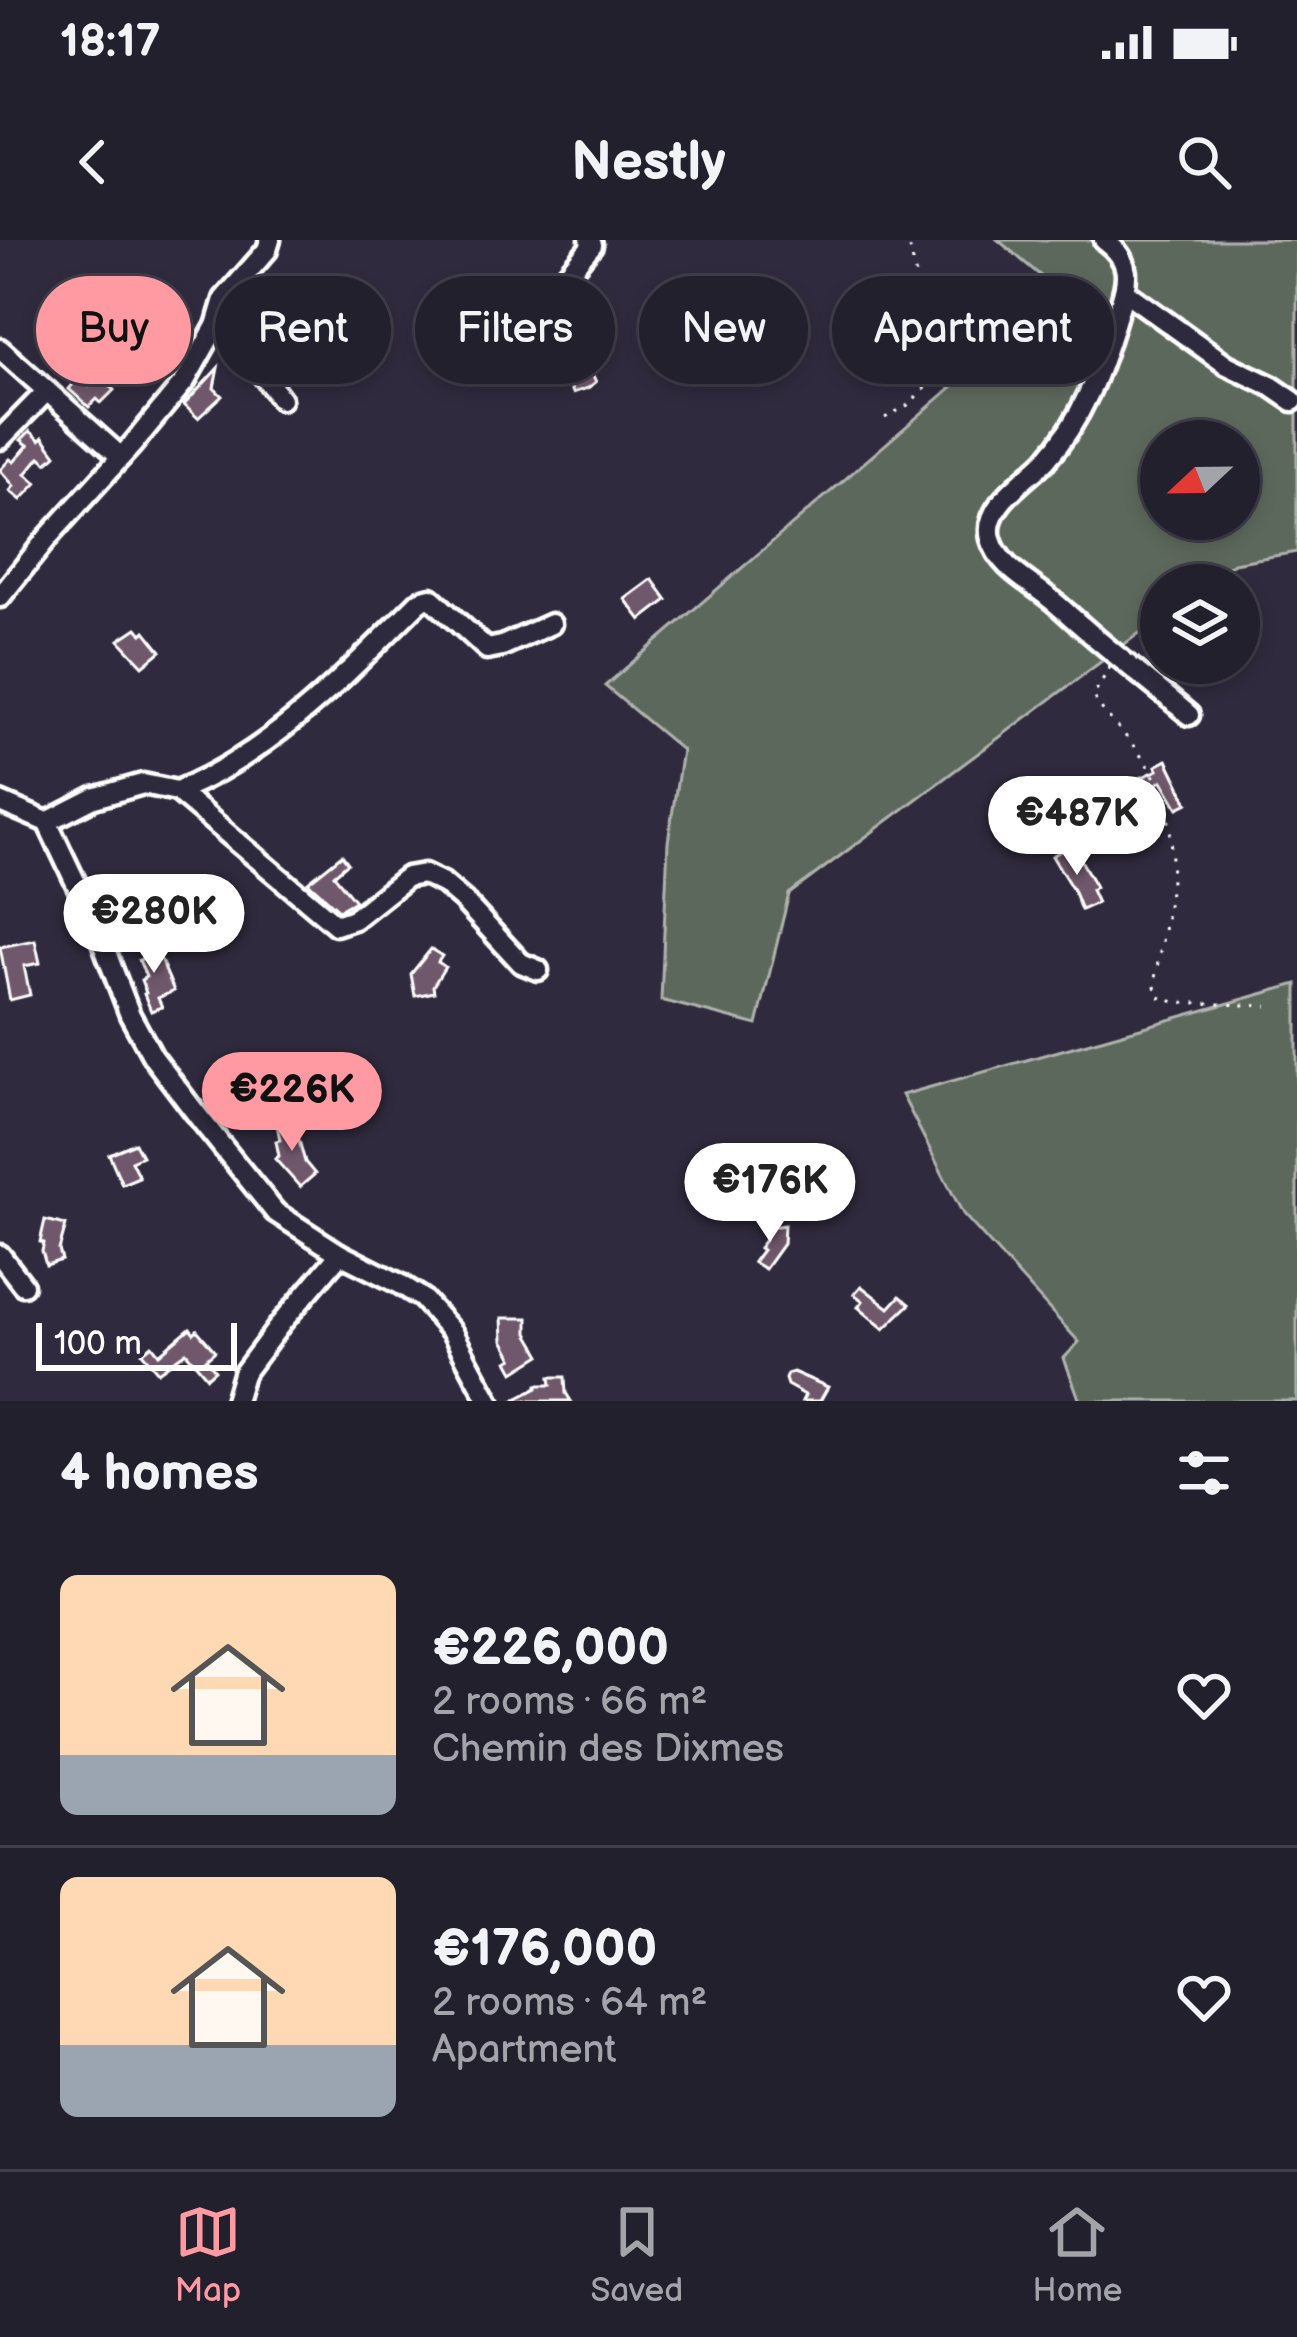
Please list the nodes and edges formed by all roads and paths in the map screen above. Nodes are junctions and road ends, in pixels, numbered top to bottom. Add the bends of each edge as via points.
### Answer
1 (270, 240) edge
2 (590, 240) edge
3 (908, 240) edge
4 (1104, 240) edge
5 (244, 276) edge
6 (566, 276) edge
7 (1124, 290) junction
8 (215, 328) edge
9 (0, 349) edge
10 (270, 384) edge
11 (47, 391) junction
12 (281, 399) dead end
13 (1293, 401) dead end
14 (885, 418) dead end
15 (0, 439) edge
16 (121, 457) junction
17 (0, 597) edge
18 (550, 624) dead end
19 (1117, 656) junction
20 (1190, 715) dead end
21 (177, 791) junction
22 (0, 802) edge
23 (47, 822) junction
24 (538, 970) dead end
25 (1267, 1006) dead end
26 (340, 1254) junction
27 (0, 1255) edge
28 (23, 1285) dead end
29 (235, 1401) edge
30 (489, 1401) edge

1 - 5 street
2 - 6 street
3 - 14 path via 935,364 926,387
4 - 7 street via 1127,268
7 - 13 street via 1227,365
7 - 19 street via 1083,409 992,517 990,536 1016,574
8 - 16 street via 185,381
9 - 11 street
10 - 12 street
11 - 15 street
11 - 16 street
16 - 17 street
18 - 21 street via 488,649 431,598 420,602 305,710 211,777
19 - 20 street
19 - 25 path via 1096,702 1161,790 1173,854 1154,984 1159,997
21 - 23 street via 143,784
21 - 24 street via 336,925 424,874
22 - 23 street
23 - 26 street via 153,1057 275,1212
26 - 29 street via 244,1374
26 - 30 street via 422,1298 452,1332
27 - 28 street

